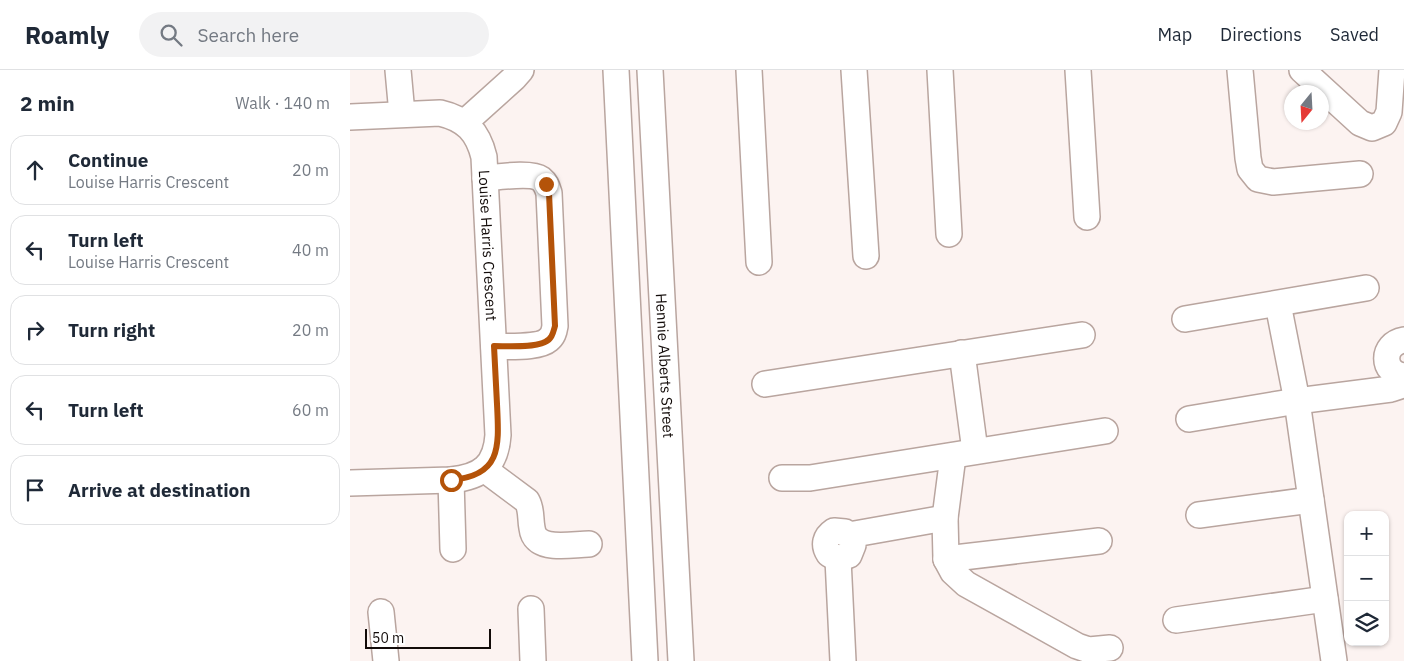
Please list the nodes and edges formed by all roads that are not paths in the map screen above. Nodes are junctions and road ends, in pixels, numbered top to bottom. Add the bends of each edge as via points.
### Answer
1 (398, 70) edge
2 (521, 70) edge
3 (616, 70) edge
4 (650, 70) edge
5 (749, 70) edge
6 (854, 70) edge
7 (940, 70) edge
8 (1078, 70) edge
9 (1240, 70) edge
10 (1302, 70) edge
11 (1392, 70) edge
12 (402, 114) junction
13 (350, 117) edge
14 (464, 123) junction
15 (1360, 174) dead end
16 (485, 178) junction
17 (1088, 217) dead end
18 (949, 234) dead end
19 (866, 256) dead end
20 (759, 262) dead end
21 (1366, 288) dead end
22 (1278, 304) junction
23 (1185, 319) dead end
24 (1082, 335) dead end
25 (1404, 340) edge
26 (494, 346) junction
27 (962, 353) junction
28 (1404, 376) edge
29 (1404, 380) edge
30 (765, 384) dead end
31 (1297, 401) junction
32 (1189, 419) dead end
33 (1105, 431) dead end
34 (964, 453) junction
35 (484, 469) junction
36 (782, 478) dead end
37 (451, 480) junction
38 (350, 483) edge
39 (1311, 500) junction
40 (1199, 515) dead end
41 (945, 518) junction
42 (1099, 541) dead end
43 (589, 544) dead end
44 (453, 549) dead end
45 (946, 559) junction
46 (1325, 599) junction
47 (530, 609) dead end
48 (382, 612) dead end
49 (1176, 620) dead end
50 (1110, 648) dead end
51 (386, 661) edge
52 (533, 661) edge
53 (646, 661) edge
54 (681, 661) edge
55 (843, 661) edge
56 (1334, 661) edge

1 - 12 street
2 - 14 street
3 - 53 street
4 - 54 street, Hennie Alberts Street
5 - 20 street
6 - 19 street
7 - 18 street
8 - 17 street
9 - 15 street via 1249,164 1258,179 1272,182
10 - 11 street via 1360,123 1372,128 1384,123 1389,112
12 - 13 street, Louise Harris Crescent
12 - 14 street, Louise Harris Crescent via 440,113
14 - 16 street, Louise Harris Crescent via 481,144
16 - 26 street, Louise Harris Crescent
16 - 26 street via 540,178 549,193 553,335 547,342 538,344
21 - 22 street
22 - 23 street
22 - 31 street
24 - 27 street
25 - 28 street via 1392,346 1387,361 1396,374
26 - 35 street, Louise Harris Crescent via 498,442 494,457
27 - 30 street
27 - 34 street
29 - 31 street via 1400,386 1391,389
31 - 32 street
31 - 39 street
33 - 34 street
34 - 36 street via 810,478
34 - 41 street
35 - 37 street via 475,475
35 - 43 street via 527,501 534,537 541,543
37 - 38 street
37 - 44 street
39 - 40 street
39 - 46 street
41 - 45 street
41 - 55 street via 849,535 852,550 849,555 838,559
42 - 45 street
45 - 50 street via 953,572 966,584 1077,646 1089,650
46 - 49 street
46 - 56 street
47 - 52 street
48 - 51 street

